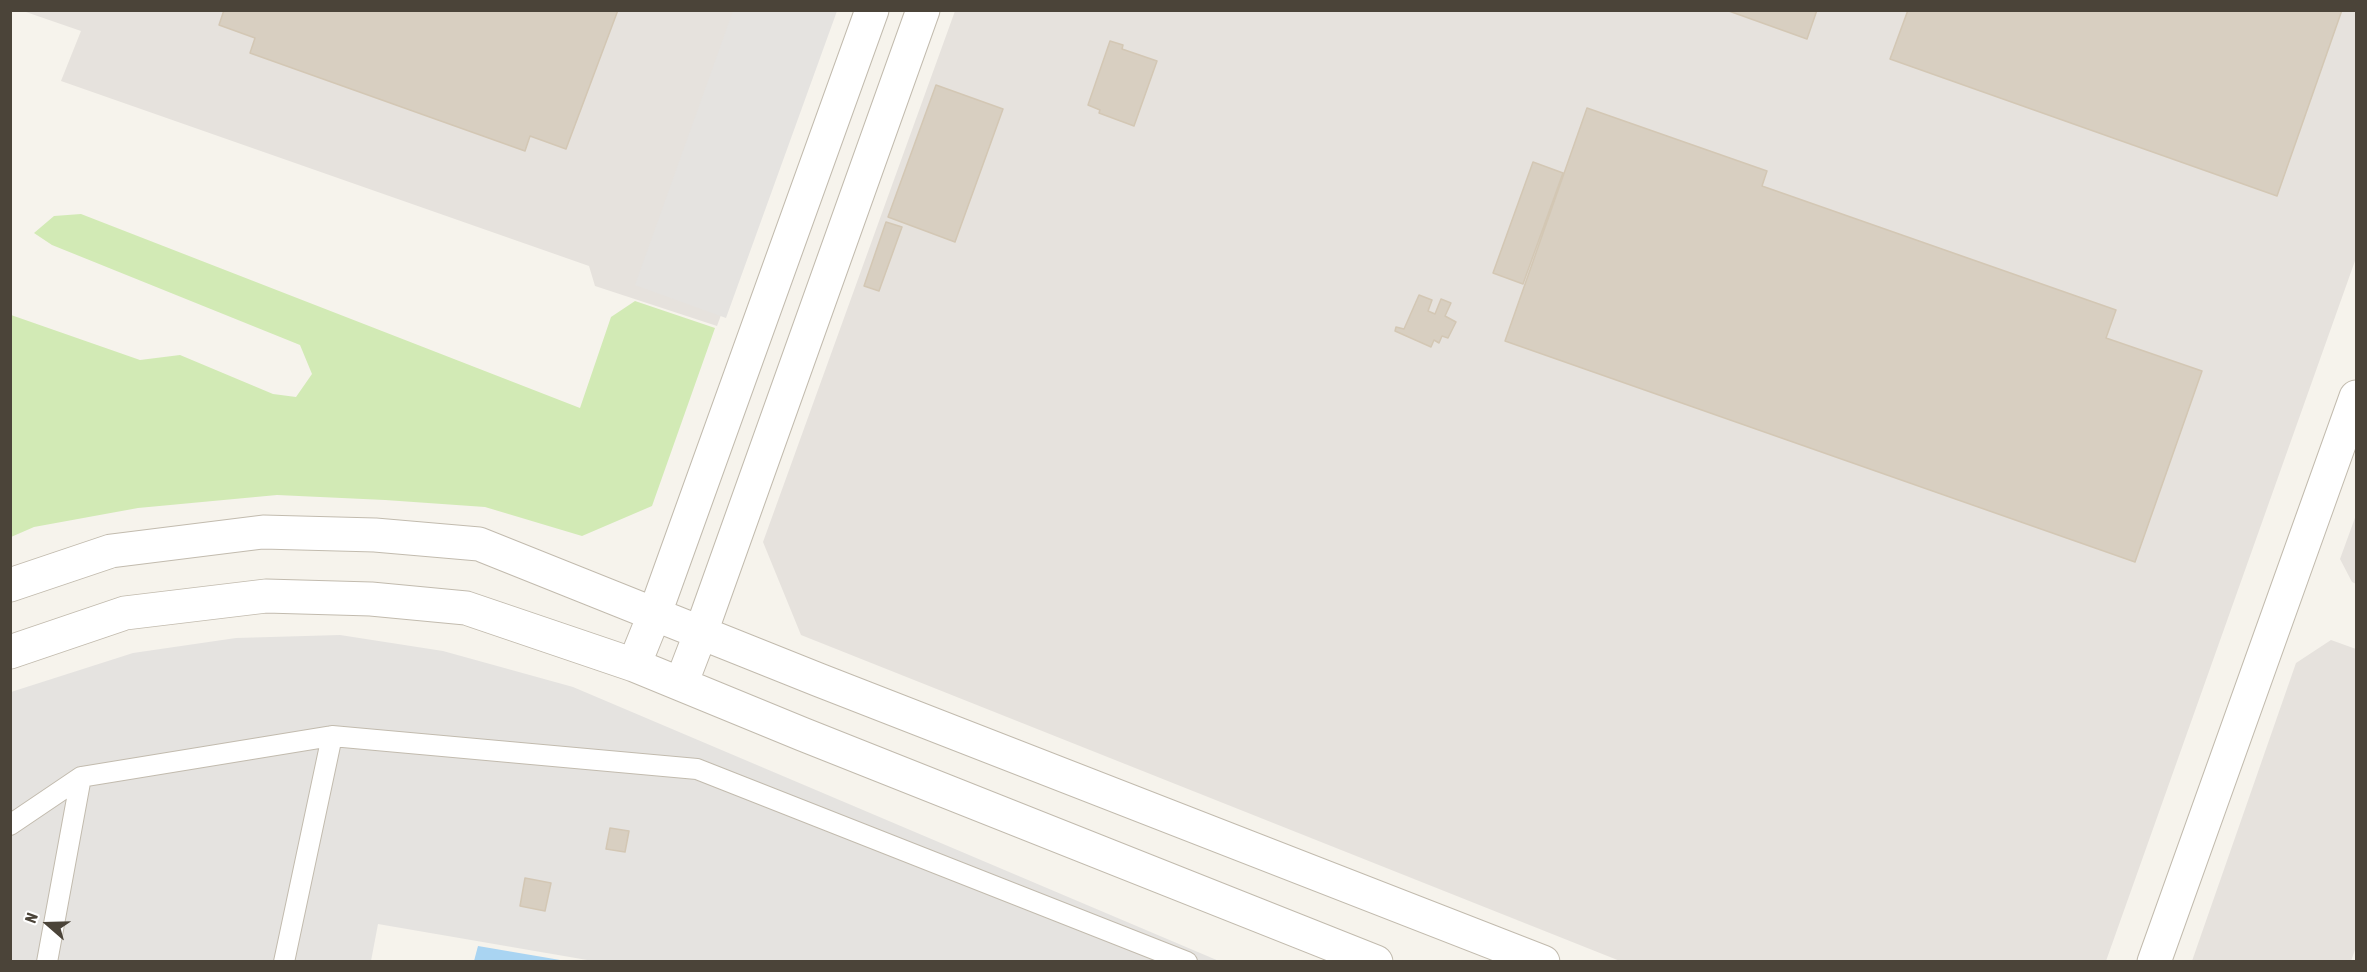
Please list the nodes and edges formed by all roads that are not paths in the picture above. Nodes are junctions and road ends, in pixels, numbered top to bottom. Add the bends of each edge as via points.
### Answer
1 (872, 10) edge
2 (923, 10) edge
3 (2356, 398) edge
4 (10, 585) edge
5 (655, 613) junction
6 (701, 632) junction
7 (10, 652) edge
8 (634, 664) junction
9 (681, 684) junction
10 (332, 736) junction
11 (81, 777) junction
12 (10, 825) edge
13 (47, 962) edge
14 (285, 962) edge
15 (1188, 962) edge
16 (1376, 962) edge
17 (1543, 962) edge
18 (2154, 962) edge

1 - 5 street
2 - 6 street
3 - 18 street
4 - 5 street via 111,551 263,532 375,535 479,544
5 - 6 street
5 - 8 street
6 - 9 street
6 - 17 street
7 - 8 street via 125,613 266,596 371,599 466,608
8 - 9 street
9 - 16 street
10 - 11 lane
10 - 14 lane
10 - 15 lane via 697,769
11 - 12 lane
11 - 13 lane

